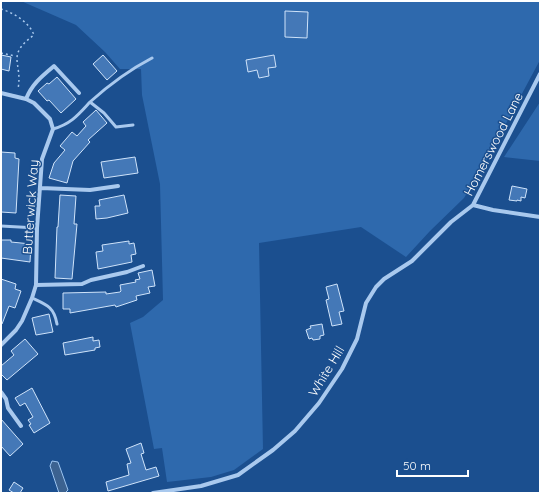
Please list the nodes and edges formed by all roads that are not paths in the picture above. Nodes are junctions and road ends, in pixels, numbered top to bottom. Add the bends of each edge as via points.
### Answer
1 (152, 58) dead end
2 (540, 74) edge
3 (1, 93) edge
4 (79, 93) dead end
5 (26, 99) junction
6 (90, 102) junction
7 (133, 125) dead end
8 (53, 129) junction
9 (118, 186) dead end
10 (41, 188) junction
11 (473, 205) junction
12 (540, 217) edge
13 (1, 226) edge
14 (37, 228) junction
15 (142, 266) dead end
16 (36, 285) junction
17 (32, 298) junction
18 (57, 324) dead end
19 (1, 344) edge
20 (1, 392) edge
21 (21, 426) dead end
22 (154, 493) edge

1 - 6 lane via 116,80
2 - 11 street, Homerswood Lane
3 - 5 street
4 - 5 street via 54,66 30,89
5 - 8 street via 42,110 50,119
6 - 7 lane via 116,127
6 - 8 lane via 65,125
8 - 10 street, Butterwick Way via 42,158
9 - 10 street via 90,190
10 - 14 street, Butterwick Way
11 - 12 street, Homerswood Lane
11 - 22 street, White Hill via 451,222 412,261 376,287 366,303 357,338 342,369 320,403 295,431 238,475 201,486
13 - 14 lane
14 - 16 street, Butterwick Way
15 - 16 street via 82,284
16 - 17 street, Butterwick Way
17 - 18 lane via 50,307
17 - 19 street, Butterwick Way via 16,330
20 - 21 street via 8,408

